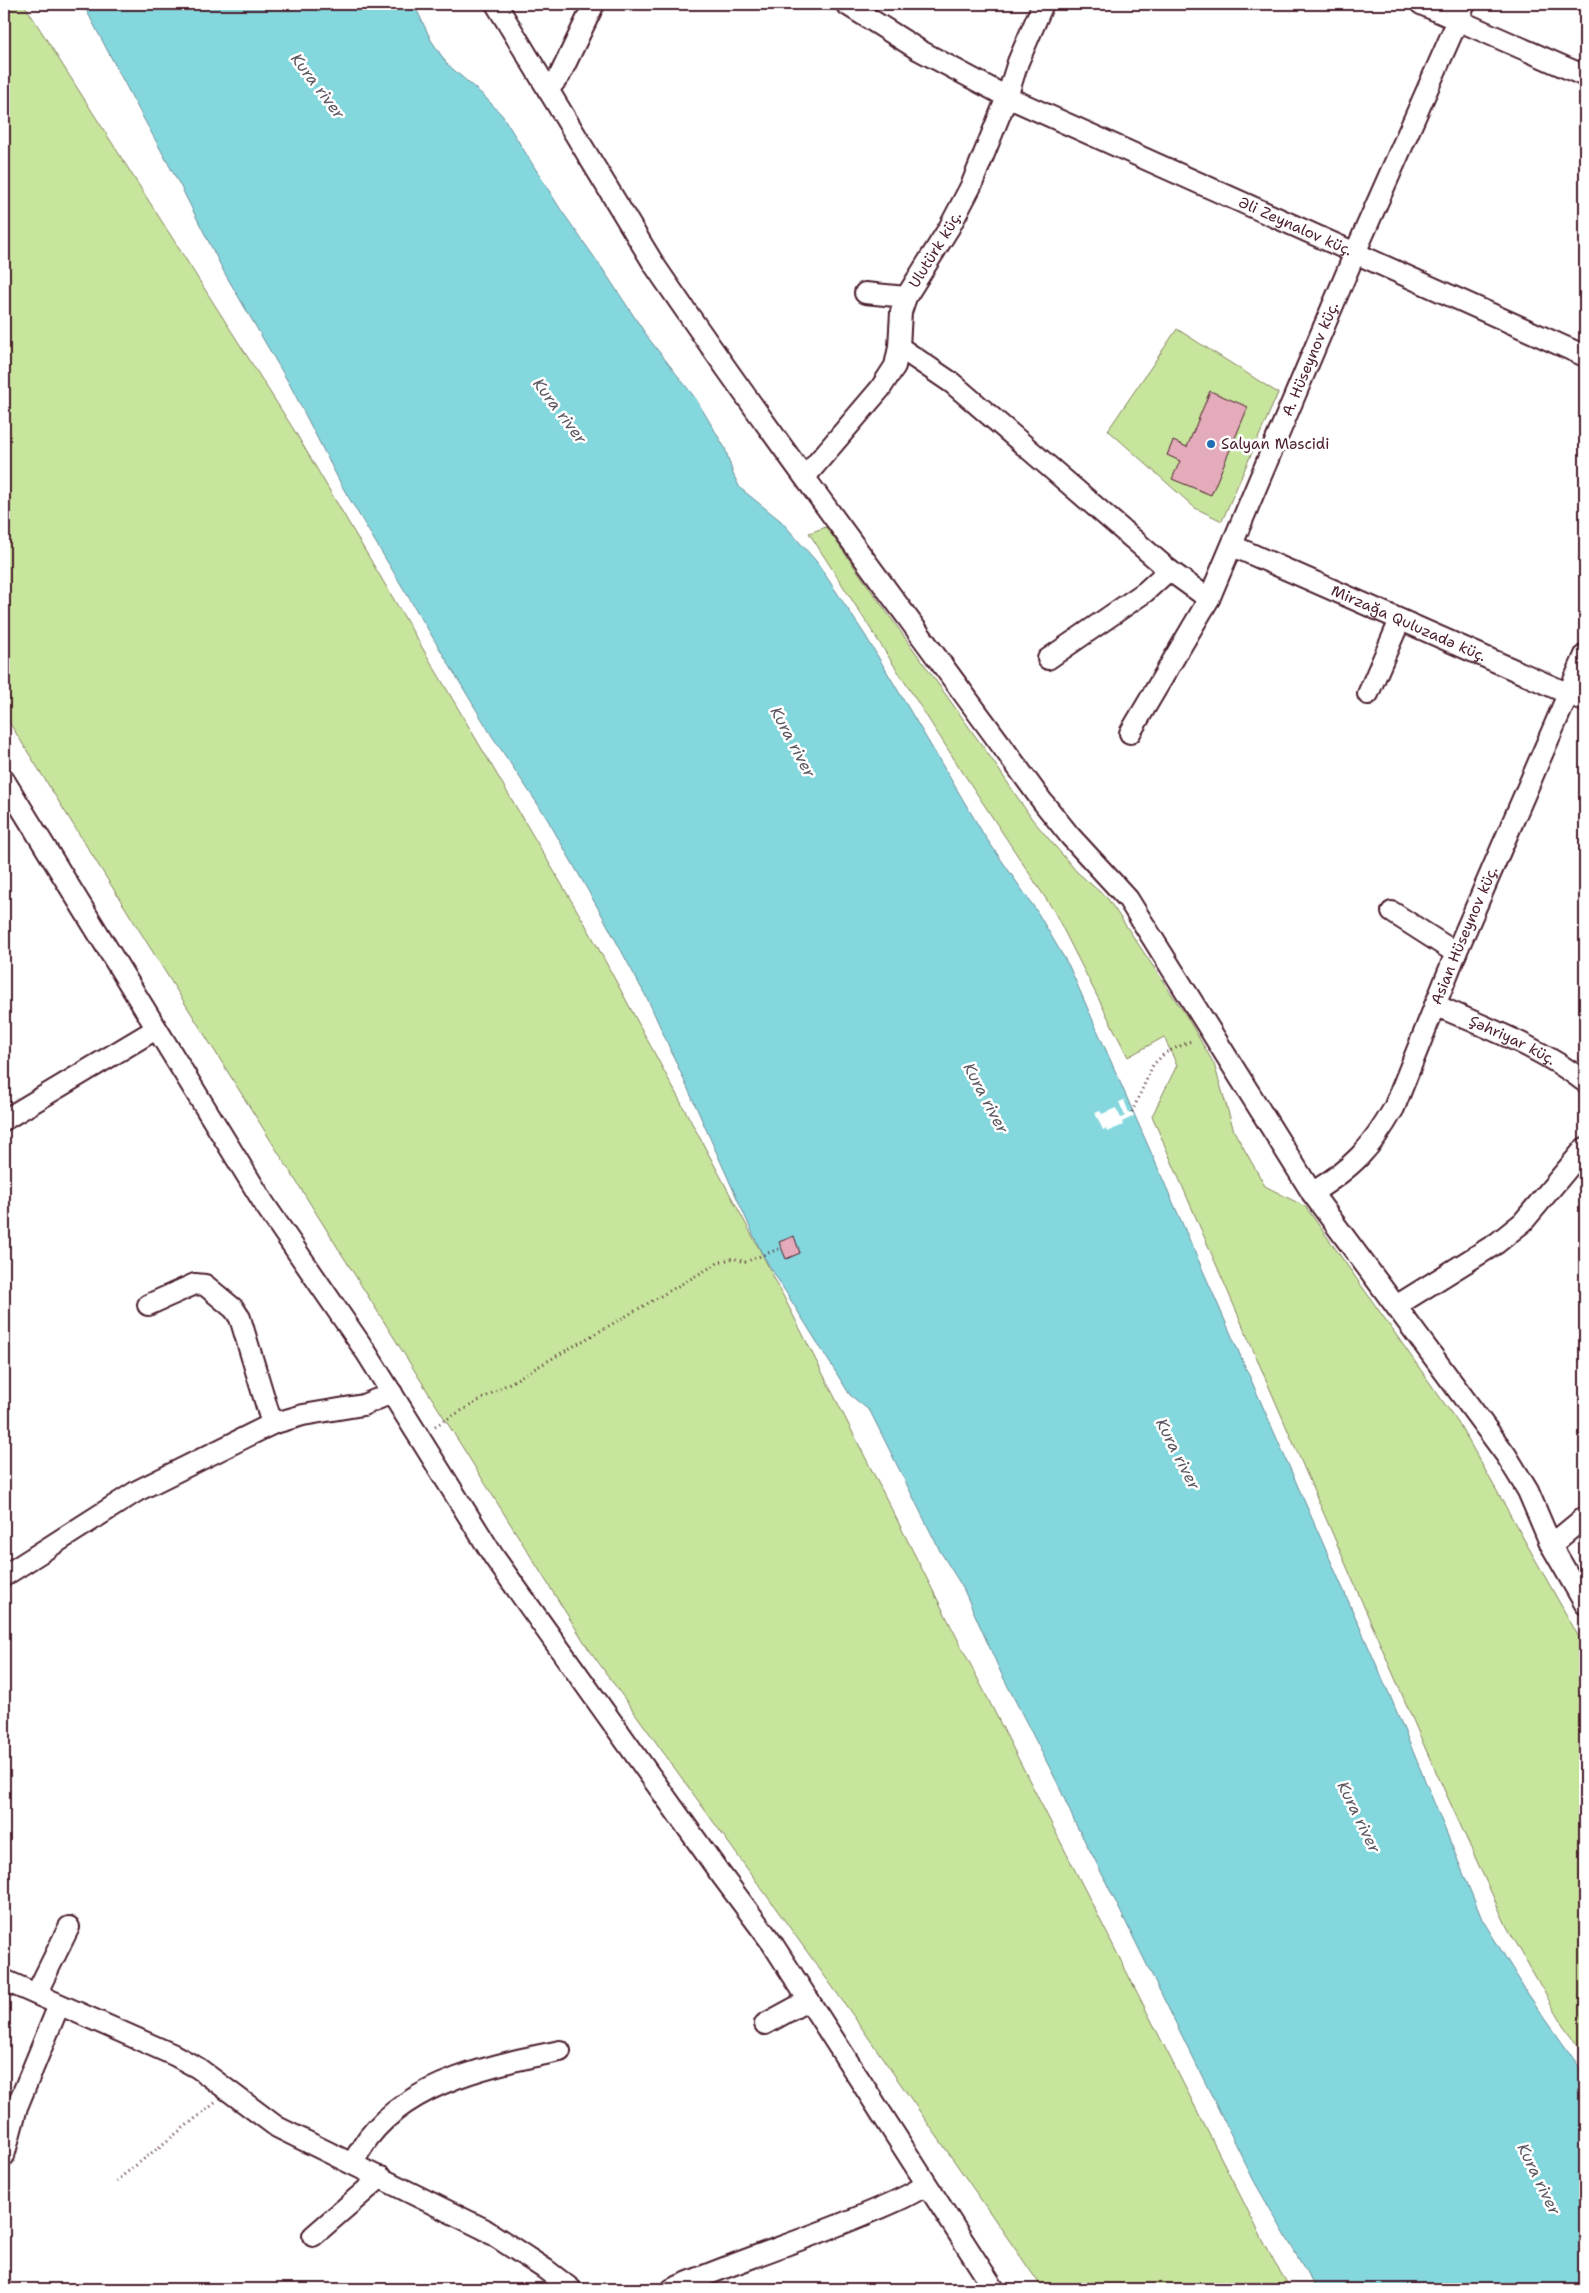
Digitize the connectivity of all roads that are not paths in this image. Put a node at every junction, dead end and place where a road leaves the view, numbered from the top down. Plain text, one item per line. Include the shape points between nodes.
1 (496, 4) edge
2 (594, 4) edge
3 (846, 4) edge
4 (1043, 4) edge
5 (1421, 4) edge
6 (1462, 12) edge
7 (1585, 76) edge
8 (548, 90) junction
9 (1007, 97) junction
10 (1355, 253) junction
11 (865, 293) dead end
12 (906, 297) junction
13 (899, 347) junction
14 (1585, 356) edge
15 (805, 477) junction
16 (1233, 546) junction
17 (1169, 570) junction
18 (1209, 599) junction
19 (1400, 620) junction
20 (1585, 655) edge
21 (1048, 659) dead end
22 (1368, 694) dead end
23 (1577, 697) edge
24 (1130, 733) dead end
25 (4, 780) edge
26 (1392, 912) dead end
27 (1456, 953) junction
28 (1435, 1005) junction
29 (156, 1029) junction
30 (1585, 1082) edge
31 (4, 1120) edge
32 (1585, 1148) edge
33 (1312, 1193) junction
34 (148, 1305) dead end
35 (1396, 1306) junction
36 (392, 1393) junction
37 (272, 1424) junction
38 (1585, 1517) edge
39 (1551, 1545) junction
40 (4, 1576) edge
41 (1585, 1604) edge
42 (69, 1927) dead end
43 (4, 1980) edge
44 (36, 1994) junction
45 (809, 2000) junction
46 (59, 2005) junction
47 (765, 2024) dead end
48 (560, 2051) dead end
49 (4, 2156) edge
50 (353, 2162) junction
51 (381, 2176) junction
52 (926, 2185) junction
53 (313, 2236) dead end
54 (571, 2289) edge
55 (672, 2289) edge
56 (994, 2289) edge

1 - 8 street
2 - 8 street via 560,75
3 - 9 street, Əli Zeynalov küç. via 918,50
4 - 9 street, Ulutürk küç.
5 - 6 street
6 - 7 street
6 - 10 street, A. Hüseynov küç.
8 - 15 street via 655,266
9 - 10 street, Əli Zeynalov küç.
9 - 12 street, Ulutürk küç. via 971,186
10 - 14 street, Əli Zeynalov küç.
10 - 16 street, A. Hüseynov küç.
11 - 12 street
12 - 13 street, Ulutürk küç. via 901,312
13 - 15 street, Ulutürk küç. via 895,366 885,382
13 - 17 street via 952,383
15 - 33 street via 1042,801 1128,899
16 - 18 street, A. Hüseynov küç.
16 - 19 street, Mirzağa Quluzadə küç.
17 - 18 street
17 - 21 street via 1145,592
18 - 24 street, A. Hüseynov küç.
19 - 22 street
19 - 23 street, Mirzağa Quluzadə küç.
20 - 23 street, Asian Hüseynov küç.
23 - 27 street, Asian Hüseynov küç.
25 - 29 street
26 - 27 street
27 - 28 street, Asian Hüseynov küç.
28 - 30 street, Şəhriyar küç. via 1528,1045
28 - 33 street, Asian Hüseynov küç. via 1394,1108 1382,1129 1344,1173
29 - 31 street
29 - 36 street via 266,1205
32 - 35 street via 1523,1222 1498,1243
33 - 35 street
34 - 37 street via 195,1284 205,1285 234,1309 240,1318
35 - 39 street via 1506,1455 1528,1491
36 - 37 street via 363,1405
36 - 45 street via 494,1557 772,1943
37 - 40 street via 137,1491
38 - 39 street
39 - 41 street
42 - 44 street
43 - 44 street
44 - 46 street
45 - 47 street
45 - 52 street
46 - 49 street via 17,2107
46 - 50 street via 174,2055 198,2068 277,2126
48 - 50 street via 506,2062 424,2093 383,2122
50 - 51 street
51 - 53 street
51 - 54 street via 484,2229
52 - 55 street via 830,2229 746,2258
52 - 56 street

